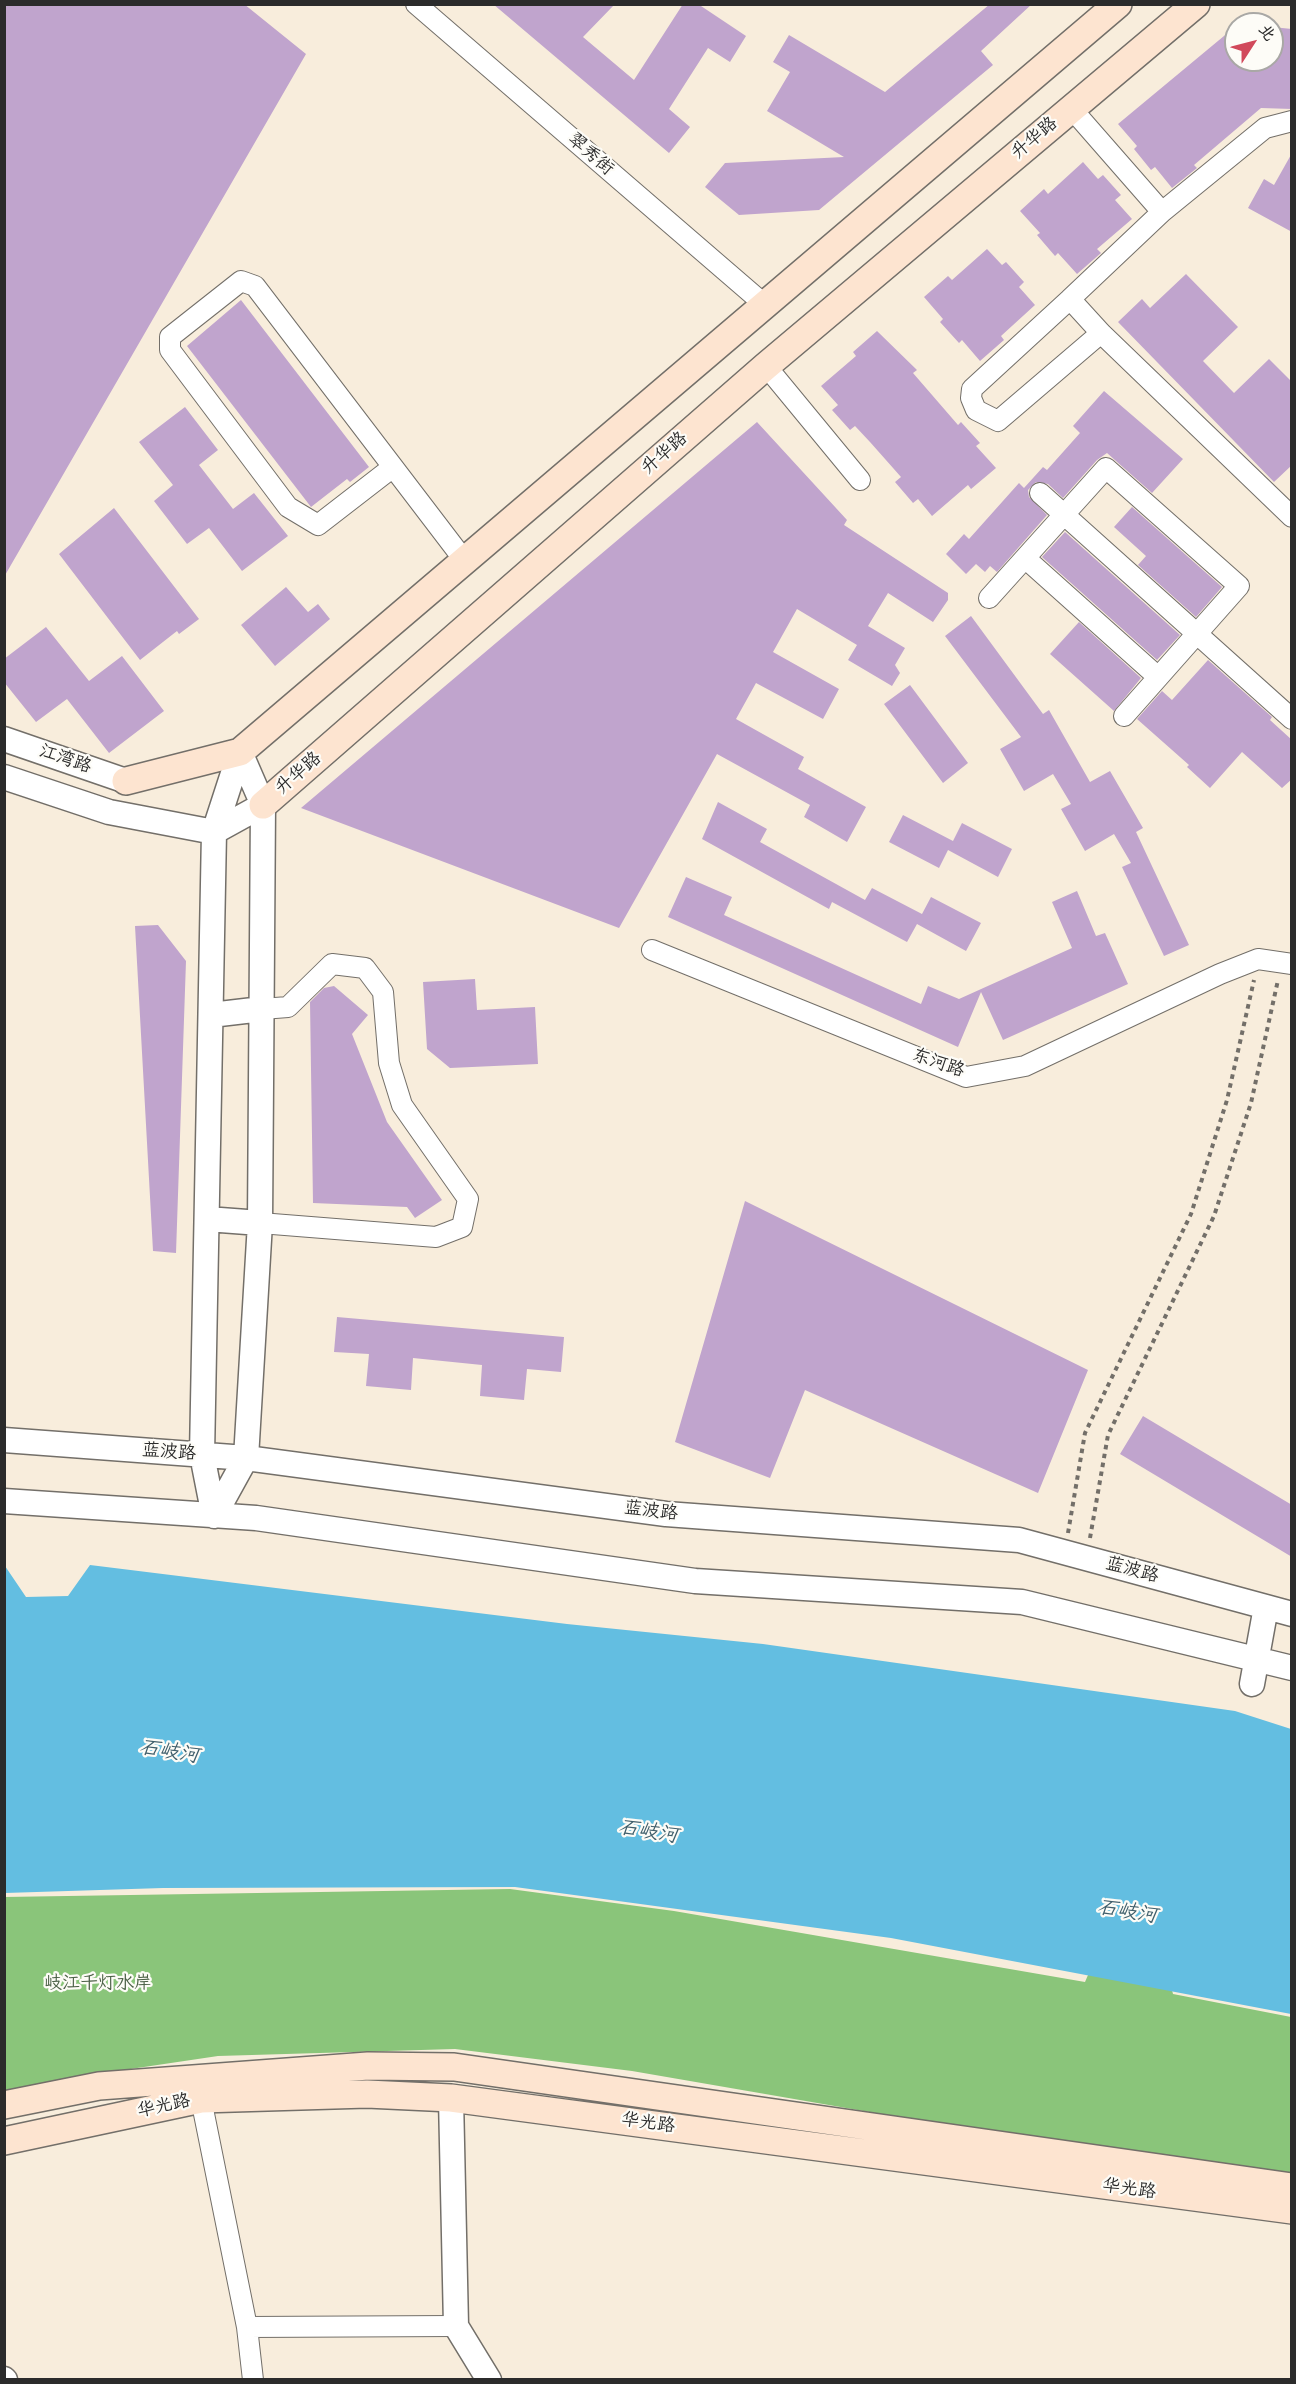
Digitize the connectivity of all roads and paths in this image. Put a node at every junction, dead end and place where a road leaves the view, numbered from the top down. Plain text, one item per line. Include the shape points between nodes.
1 (416, 4) edge
2 (1118, 4) edge
3 (1196, 4) edge
4 (1071, 108) junction
5 (1292, 121) edge
6 (1162, 212) junction
7 (1070, 299) junction
8 (765, 305) junction
9 (1101, 333) junction
10 (766, 366) junction
11 (393, 467) junction
12 (860, 480) dead end
13 (1040, 493) dead end
14 (1064, 514) junction
15 (1292, 517) edge
16 (1025, 558) junction
17 (464, 560) junction
18 (989, 598) dead end
19 (1197, 634) junction
20 (1158, 677) junction
21 (1124, 716) dead end
22 (1292, 719) edge
23 (4, 740) edge
24 (240, 752) junction
25 (4, 777) edge
26 (126, 781) joint
27 (263, 805) junction
28 (214, 832) junction
29 (652, 950) dead end
30 (1258, 959) junction
31 (1286, 963) edge
32 (262, 1009) junction
33 (211, 1015) junction
34 (207, 1219) junction
35 (260, 1223) junction
36 (4, 1440) edge
37 (202, 1455) junction
38 (246, 1458) junction
39 (4, 1501) edge
40 (214, 1515) junction
41 (1075, 1556) junction
42 (1266, 1607) junction
43 (1292, 1614) edge
44 (1256, 1659) junction
45 (1292, 1668) edge
46 (1252, 1684) dead end
47 (451, 2098) junction
48 (201, 2099) junction
49 (4, 2105) edge
50 (4, 2141) edge
51 (1292, 2187) edge
52 (1292, 2210) edge
53 (456, 2326) junction
54 (247, 2327) junction
55 (253, 2379) edge
56 (489, 2379) edge

1 - 8 street, 翠秀街
2 - 8 main road
3 - 4 main road, 升华路
4 - 6 street
4 - 10 main road, 升华路
5 - 6 street via 1265,128
6 - 7 street
7 - 9 street
7 - 9 street via 972,389 976,410 998,421
8 - 17 main road
9 - 15 street
10 - 12 street
10 - 27 main road, 升华路
11 - 11 street via 255,286 241,281 170,338 170,350 288,507 300,516 318,525
11 - 17 street
13 - 14 street
14 - 16 street
14 - 19 street
14 - 19 street via 1106,468 1239,586
16 - 18 street
16 - 20 street
17 - 24 main road
19 - 20 street
19 - 22 street
20 - 21 street
23 - 26 street, 江湾路
24 - 26 main road
24 - 27 street
24 - 28 street
25 - 28 street, 江湾路 via 109,812
27 - 28 street, 升华路
27 - 32 street
28 - 33 street
29 - 30 street, 东河路 via 966,1077 1025,1066
30 - 31 street, 东河路
30 - 41 path via 1227,1101 1191,1214 1085,1433
31 - 41 path via 1251,1103 1215,1216 1108,1435
32 - 33 street
32 - 35 street
32 - 35 street via 288,1007 332,964 366,968 383,992 389,1063 402,1104 468,1199 462,1227 436,1237
33 - 34 street
34 - 35 street
34 - 37 street
35 - 38 street
36 - 37 street, 蓝波路
37 - 38 street, 蓝波路
37 - 40 street
38 - 40 street
38 - 41 street, 蓝波路 via 666,1514 1019,1540
39 - 40 street
40 - 44 street via 695,1581 1022,1602
41 - 42 street, 蓝波路
42 - 43 street, 蓝波路
42 - 44 street
44 - 45 street
44 - 46 street
47 - 48 main road, 华光路 via 367,2094
47 - 52 main road, 华光路
47 - 53 street
48 - 50 main road, 华光路
48 - 54 street
49 - 51 main road, 华光路 via 99,2086 368,2066 454,2067
53 - 54 street
53 - 56 street
54 - 55 street

